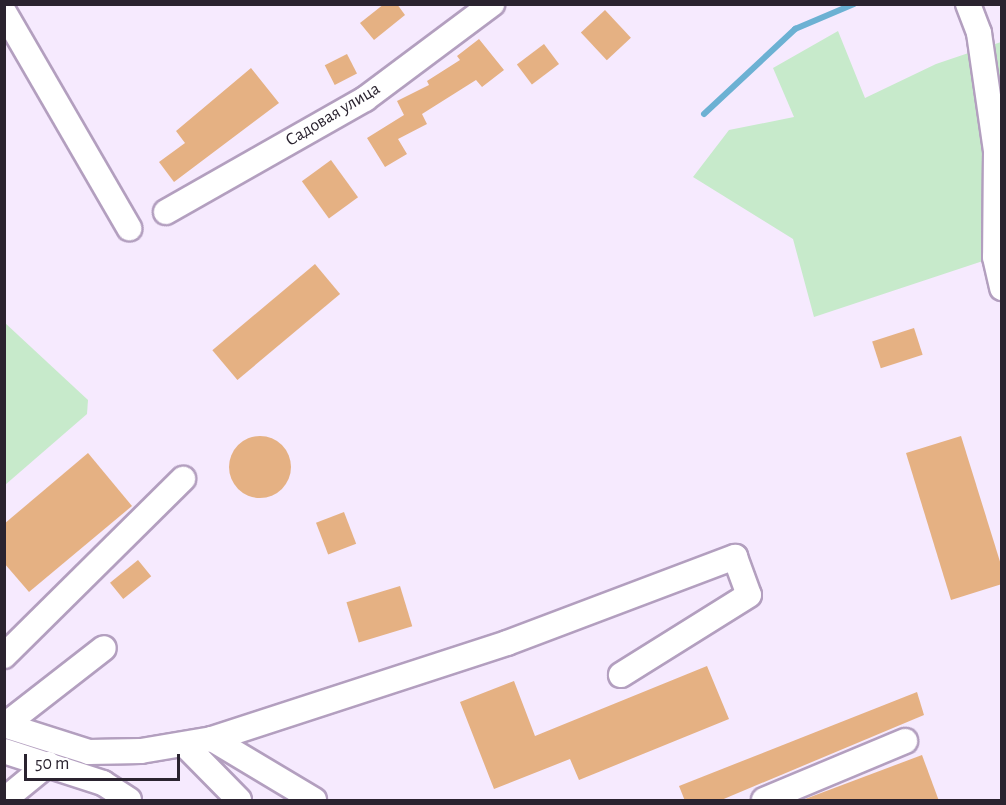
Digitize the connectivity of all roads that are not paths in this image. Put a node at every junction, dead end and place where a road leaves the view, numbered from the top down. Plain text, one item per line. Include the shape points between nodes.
1 (492, 4) edge
2 (968, 4) edge
3 (4, 12) edge
4 (166, 212) dead end
5 (129, 228) dead end
6 (1002, 288) edge
7 (183, 479) dead end
8 (104, 648) dead end
9 (4, 656) edge
10 (621, 675) dead end
11 (5, 725) edge
12 (212, 739) junction
13 (906, 741) dead end
14 (185, 745) junction
15 (4, 751) edge
16 (48, 764) junction
17 (4, 800) edge
18 (129, 801) edge
19 (239, 801) edge
20 (314, 801) edge
21 (764, 801) edge

1 - 4 street, Садовая улица via 365,99
2 - 6 street via 979,33 996,151 995,257
3 - 5 street
7 - 9 street
8 - 11 street
10 - 12 street via 749,595 735,557 507,643
11 - 14 street via 89,752
12 - 14 street
12 - 20 street
13 - 21 street
14 - 19 street
15 - 16 street
16 - 17 street
16 - 18 street via 103,783

